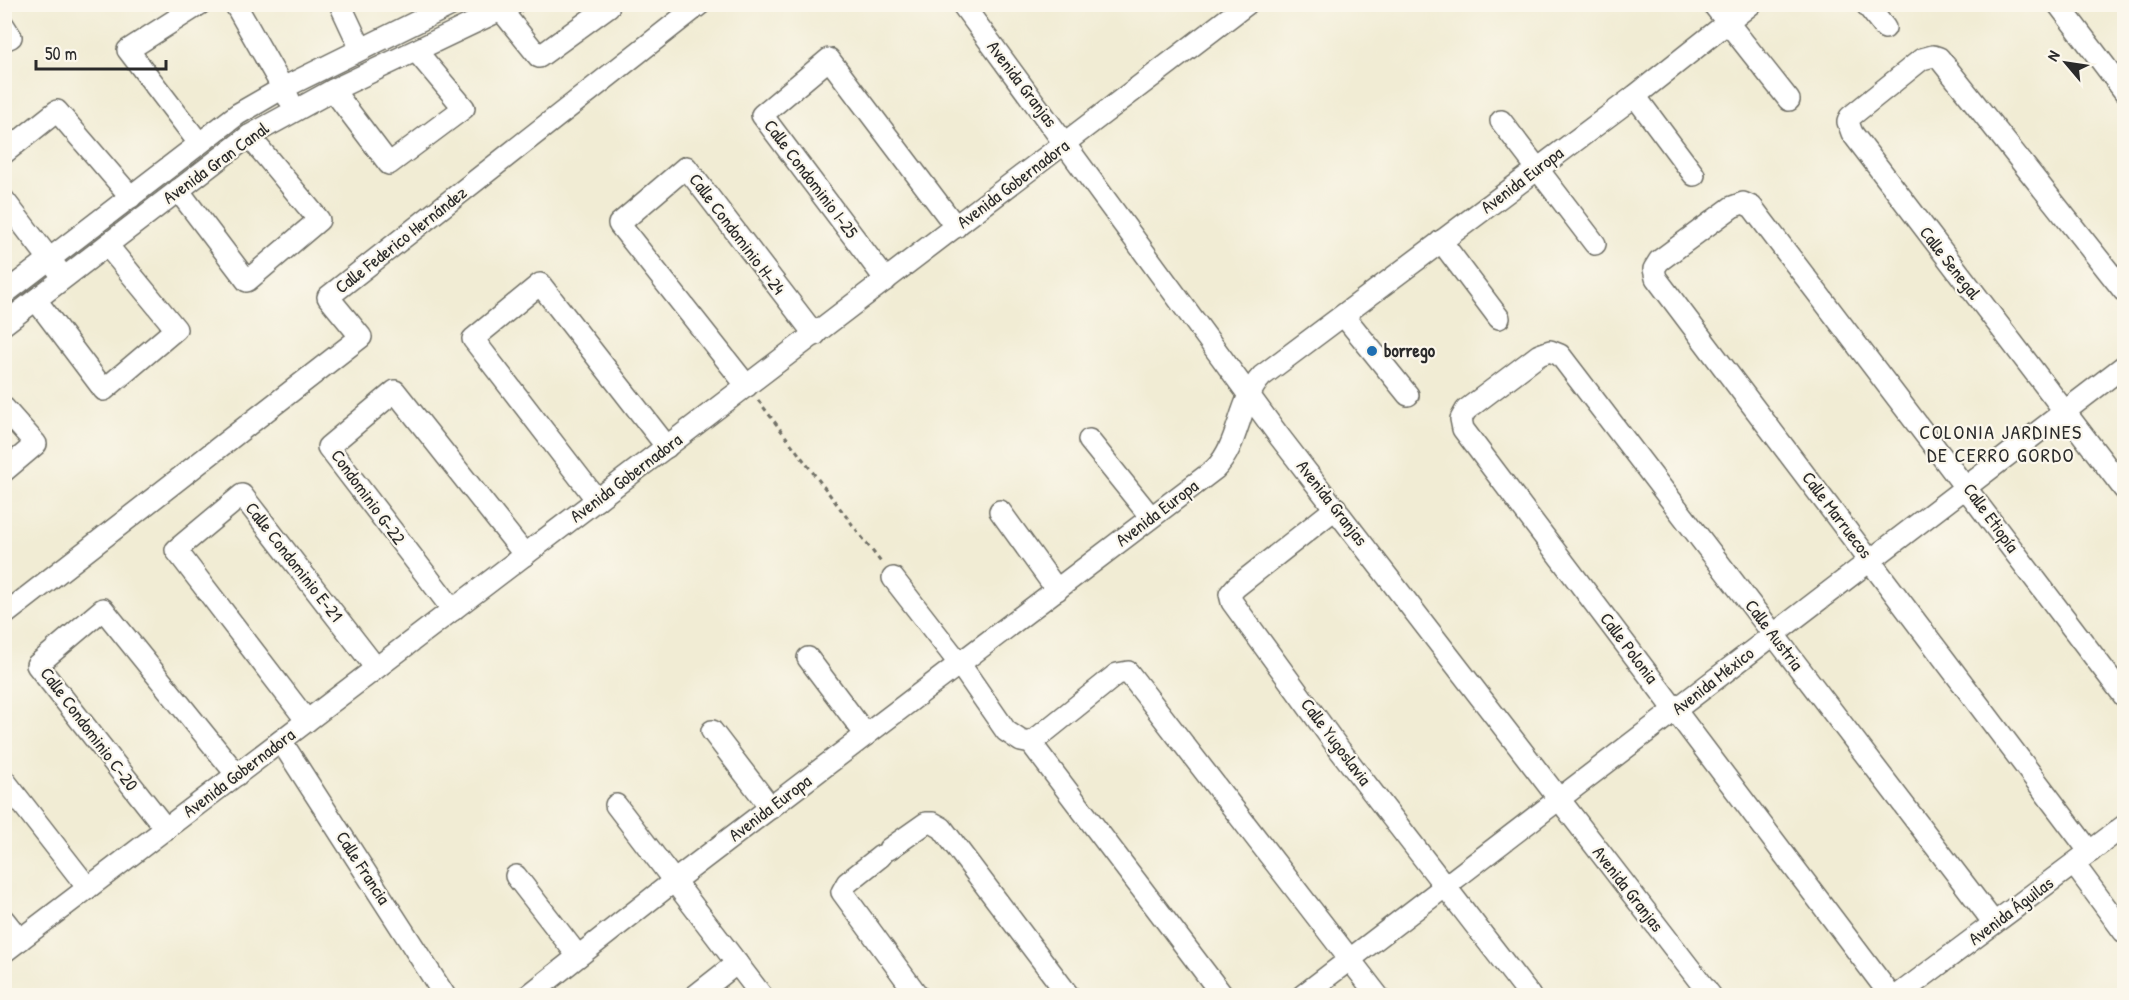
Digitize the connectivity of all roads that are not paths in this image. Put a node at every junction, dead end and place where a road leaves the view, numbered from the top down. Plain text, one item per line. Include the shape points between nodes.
1 (201, 4) edge
2 (235, 4) edge
3 (340, 4) edge
4 (608, 4) edge
5 (700, 4) edge
6 (962, 4) edge
7 (1248, 4) edge
8 (1713, 4) edge
9 (1751, 4) edge
10 (1866, 4) edge
11 (2058, 4) edge
12 (447, 6) edge
13 (507, 7) edge
14 (1727, 22) junction
15 (1885, 28) dead end
16 (362, 49) junction
17 (417, 52) junction
18 (283, 88) junction
19 (333, 90) junction
20 (2124, 91) edge
21 (1635, 96) junction
22 (1789, 100) dead end
23 (294, 110) junction
24 (1501, 121) dead end
25 (249, 136) junction
26 (200, 143) junction
27 (1066, 143) junction
28 (4, 153) edge
29 (1538, 168) junction
30 (1694, 176) dead end
31 (177, 190) junction
32 (131, 197) junction
33 (4, 200) edge
34 (1743, 203) joint
35 (956, 227) junction
36 (1441, 242) junction
37 (1595, 244) dead end
38 (107, 245) junction
39 (49, 259) junction
40 (64, 277) junction
41 (886, 280) junction
42 (2124, 291) edge
43 (4, 294) edge
44 (36, 300) junction
45 (1344, 316) junction
46 (1498, 318) dead end
47 (4, 324) edge
48 (815, 334) junction
49 (1550, 351) joint
50 (2124, 366) edge
51 (747, 386) junction
52 (1250, 394) junction
53 (1408, 395) dead end
54 (4, 408) edge
55 (2066, 411) junction
56 (1089, 440) dead end
57 (667, 447) junction
58 (4, 471) edge
59 (1967, 486) junction
60 (2124, 489) edge
61 (597, 500) junction
62 (1336, 508) junction
63 (1000, 511) dead end
64 (1150, 516) junction
65 (525, 555) junction
66 (1871, 560) junction
67 (893, 578) road end
68 (1057, 590) junction
69 (453, 610) junction
70 (4, 615) edge
71 (1774, 634) junction
72 (808, 658) dead end
73 (959, 663) junction
74 (376, 668) junction
75 (2124, 696) edge
76 (1676, 710) junction
77 (307, 721) junction
78 (712, 731) dead end
79 (866, 735) junction
80 (281, 741) junction
81 (1031, 743) junction
82 (237, 775) junction
83 (4, 780) edge
84 (1559, 799) junction
85 (616, 805) dead end
86 (771, 808) junction
87 (2124, 826) edge
88 (166, 829) junction
89 (2082, 858) junction
90 (516, 876) dead end
91 (674, 881) junction
92 (1446, 885) junction
93 (88, 888) junction
94 (4, 920) edge
95 (1994, 923) junction
96 (2124, 932) edge
97 (12, 946) edge
98 (578, 956) junction
99 (1349, 958) junction
100 (737, 963) junction
101 (1920, 989) edge
102 (445, 996) edge
103 (528, 996) edge
104 (695, 996) edge
105 (762, 996) edge
106 (918, 996) edge
107 (1069, 996) edge
108 (1223, 996) edge
109 (1302, 996) edge
110 (1378, 996) edge
111 (1530, 996) edge
112 (1711, 996) edge
113 (1891, 996) edge
114 (1897, 996) edge

1 - 26 street via 128,50
2 - 18 street
3 - 16 street
4 - 13 street via 540,57
5 - 70 street, Calle Federico Hernández via 328,297 361,337
6 - 27 street, Avenida Granjas
7 - 27 street, Avenida Gobernadora
8 - 14 street
9 - 14 street, Avenida Europa
10 - 15 street
11 - 20 street
12 - 16 street, Avenida Gran Canal
13 - 17 street, Avenida Gran Canal
14 - 21 street, Avenida Europa
14 - 22 street
16 - 18 street, Avenida Gran Canal
17 - 19 street, Avenida Gran Canal
17 - 19 street via 464,108 389,164
18 - 23 street
18 - 26 street, Avenida Gran Canal via 238,114
19 - 23 street, Avenida Gran Canal
21 - 29 street, Avenida Europa
21 - 30 street
23 - 25 street, Avenida Gran Canal
24 - 29 street
25 - 31 street, Avenida Gran Canal
25 - 31 street via 319,220 247,280
26 - 32 street, Avenida Gran Canal
27 - 35 street, Avenida Gobernadora
27 - 52 street, Avenida Granjas
28 - 32 street via 57,111
29 - 36 street, Avenida Europa
29 - 37 street
31 - 38 street, Avenida Gran Canal
32 - 39 street, Avenida Gran Canal
33 - 39 street
34 - 59 street, Calle Etiopía via 1752,207
34 - 66 street, Calle Marruecos via 1659,261 1653,274
35 - 41 street, Avenida Gobernadora
35 - 41 street, Calle Condominio I-25 via 829,60 762,115
36 - 45 street, Avenida Europa
36 - 46 street
38 - 40 street, Avenida Gran Canal
38 - 44 street via 176,329 104,390
39 - 40 street
39 - 43 street, Avenida Gran Canal
40 - 44 street, Avenida Gran Canal
41 - 48 street, Avenida Gobernadora
42 - 55 street, Calle Senegal via 1945,62 1933,56 1922,59 1850,117 1848,127
44 - 47 street, Avenida Gran Canal
45 - 52 street, Avenida Europa via 1262,376
45 - 53 street
48 - 51 street, Avenida Gobernadora
48 - 51 street, Calle Condominio H-24 via 686,167 619,224
49 - 71 street, Calle Austria via 1560,355
49 - 76 street, Calle Polonia via 1539,355 1466,410 1461,424
50 - 55 street, Avenida México
51 - 57 street, Avenida Gobernadora
52 - 62 street, Avenida Granjas
52 - 64 street, Avenida Europa via 1221,464
54 - 58 street via 36,444
55 - 59 street, Avenida México
55 - 60 street, Calle Senegal
56 - 64 street
57 - 61 street, Avenida Gobernadora
57 - 61 street via 540,284 473,339
59 - 66 street, Avenida México
59 - 75 street, Calle Etiopía
61 - 65 street, Avenida Gobernadora
62 - 84 street, Avenida Granjas
62 - 92 street, Calle Yugoslavia via 1236,587 1230,598 1339,749
63 - 68 street
64 - 68 street, Avenida Europa
65 - 69 street, Avenida Gobernadora
65 - 69 street, Condominio G-22 via 394,391 328,447
66 - 71 street, Avenida México
66 - 89 street, Calle Marruecos
67 - 73 street
68 - 73 street, Avenida Europa
69 - 74 street, Avenida Gobernadora
71 - 76 street, Avenida México
71 - 95 street, Calle Austria
72 - 79 street
73 - 79 street, Avenida Europa
73 - 81 street via 1006,731
74 - 77 street, Avenida Gobernadora
74 - 77 street, Calle Condominio E-21 via 242,495 176,550
76 - 84 street, Avenida México
76 - 113 street, Calle Polonia
77 - 80 street, Avenida Gobernadora
78 - 86 street
79 - 86 street, Avenida Europa
80 - 82 street, Avenida Gobernadora
80 - 102 street, Calle Francia
81 - 99 street via 1117,674 1125,672 1132,676
81 - 108 street
82 - 88 street, Avenida Gobernadora
82 - 88 street, Calle Condominio C-20 via 103,609 37,665
83 - 93 street
84 - 92 street, Avenida México
84 - 112 street, Avenida Granjas
85 - 91 street
86 - 91 street, Avenida Europa
87 - 89 street, Avenida Águilas
88 - 93 street, Avenida Gobernadora
89 - 95 street, Avenida Águilas
89 - 96 street, Calle Marruecos
90 - 98 street
91 - 98 street, Avenida Europa
91 - 100 street
92 - 99 street, Avenida México
92 - 111 street, Calle Yugoslavia
93 - 97 street, Avenida Gobernadora
94 - 97 street
95 - 101 street, Avenida Águilas
98 - 103 street, Avenida Europa
99 - 109 street, Avenida México
99 - 110 street
100 - 104 street
100 - 105 street
101 - 114 street, Avenida Águilas
106 - 107 street via 842,890 919,827 933,823 942,828

